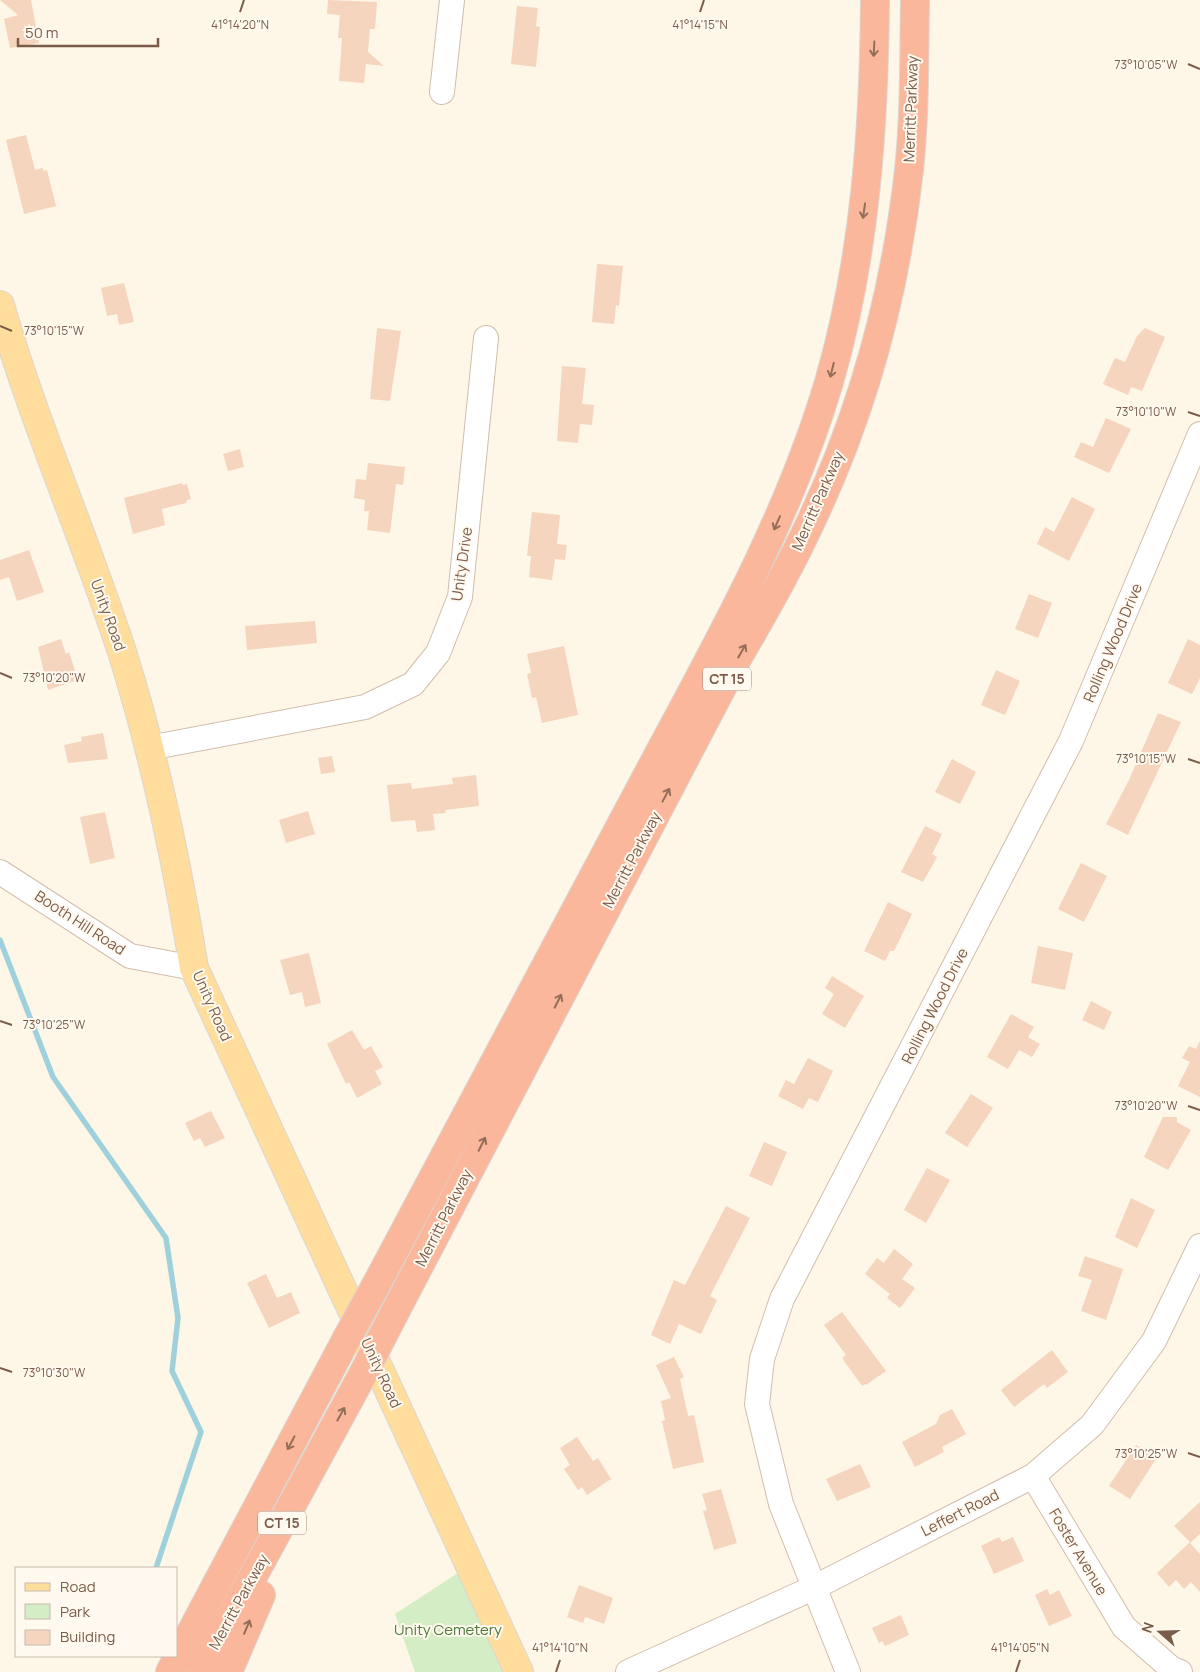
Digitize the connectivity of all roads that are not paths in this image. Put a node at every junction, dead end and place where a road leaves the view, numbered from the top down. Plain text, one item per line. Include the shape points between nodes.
1 (452, 0) edge
2 (875, 0) edge
3 (915, 0) edge
4 (442, 92) dead end
5 (1, 314) edge
6 (486, 338) dead end
7 (1200, 434) edge
8 (148, 748) junction
9 (0, 872) edge
10 (194, 968) junction
11 (1200, 1246) edge
12 (322, 1450) junction
13 (1033, 1476) junction
14 (813, 1588) junction
15 (178, 1657) edge
16 (178, 1657) edge
17 (170, 1672) edge
18 (201, 1672) edge
19 (228, 1672) edge
20 (520, 1672) edge
21 (628, 1672) edge
22 (848, 1672) edge
23 (1180, 1672) edge

1 - 4 street
2 -> 15 highway, Merritt Parkway / CT 15, bridge via 867,189 857,257 832,371 806,452 749,584
12 -> 3 highway, Merritt Parkway / CT 15, bridge via 805,535 835,466 861,394 895,259 911,141
5 - 8 main road, Unity Road via 123,655
6 - 8 street, Unity Drive via 460,597 438,654 413,684 365,707
7 - 14 street, Rolling Wood Drive via 1072,741 782,1299 762,1359 757,1404 781,1504
8 - 10 main road, Unity Road via 180,882
9 - 10 street, Booth Hill Road via 130,956
10 - 20 main road, Unity Road
11 - 13 street, Leffert Road via 1154,1341 1092,1425
12 - 18 highway, Merritt Parkway / CT 15
19 -> 12 highway
13 - 14 street, Leffert Road
13 - 23 street, Foster Avenue via 1124,1627 1172,1669
14 - 21 street, Leffert Road
14 - 22 street, Rolling Wood Drive
16 -> 17 highway, Merritt Parkway / CT 15, bridge

